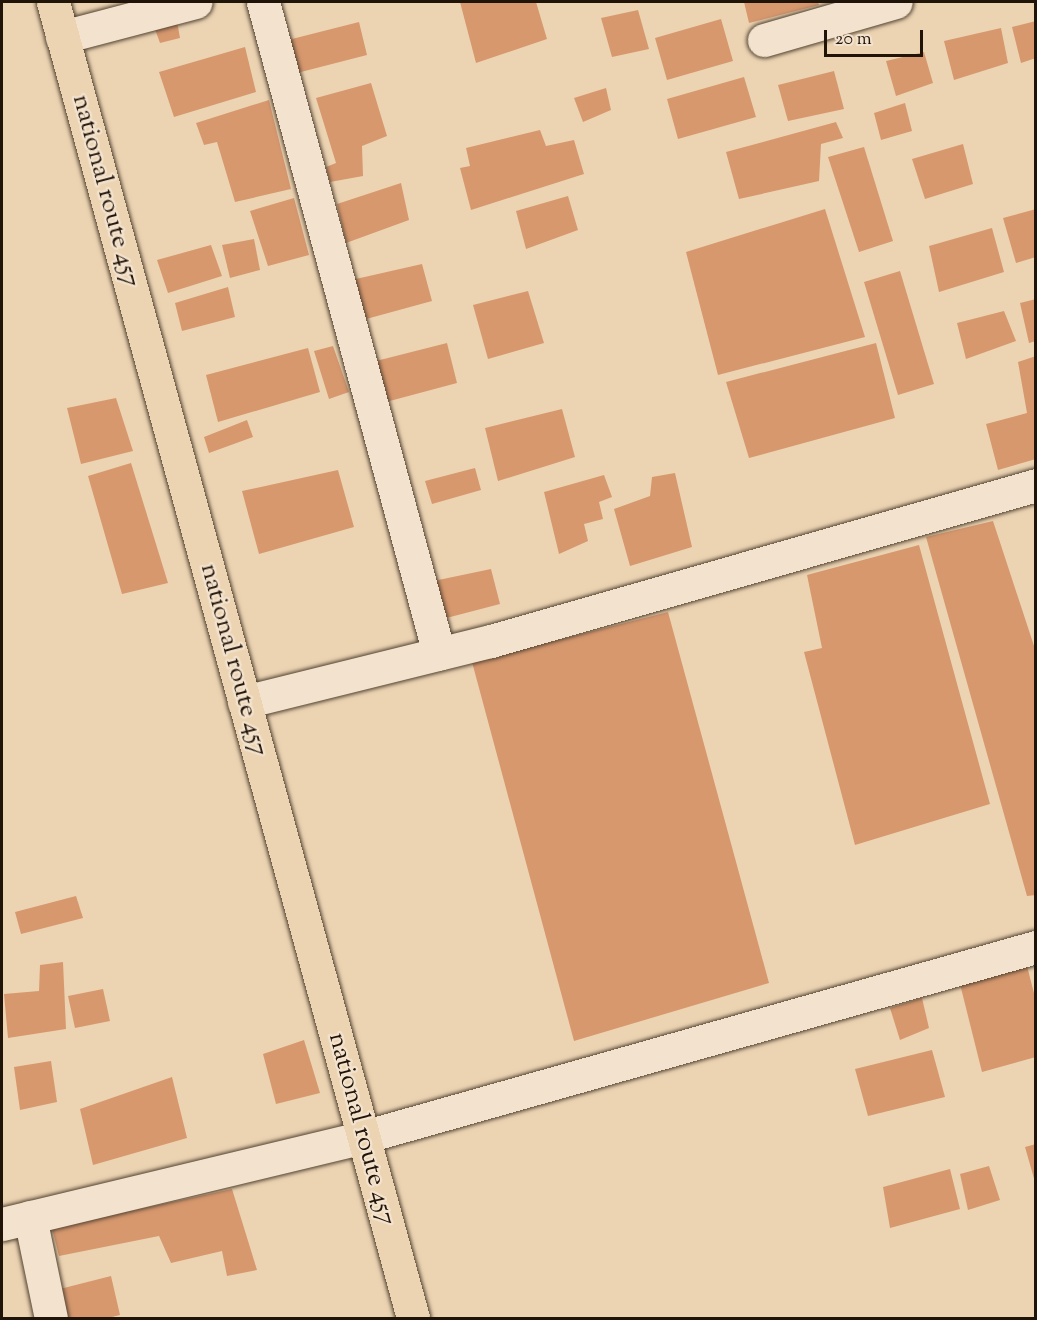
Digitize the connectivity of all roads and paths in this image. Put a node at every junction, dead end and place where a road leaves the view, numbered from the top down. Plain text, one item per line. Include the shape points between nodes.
1 (53, 2) edge
2 (195, 2) edge
3 (263, 2) edge
4 (896, 2) edge
5 (850, 8) edge
6 (62, 37) junction
7 (764, 40) dead end
8 (1035, 485) edge
9 (439, 654) junction
10 (244, 702) junction
11 (1035, 947) edge
12 (363, 1137) junction
13 (16, 1220) edge
14 (51, 1318) edge
15 (413, 1318) edge

1 - 6 highway, national route 457
2 - 6 street
3 - 9 street
4 - 5 street
5 - 7 street
6 - 10 highway, national route 457
8 - 9 street
9 - 10 street
10 - 12 highway, national route 457
11 - 12 street
12 - 13 street
12 - 15 highway, national route 457
13 - 14 street

